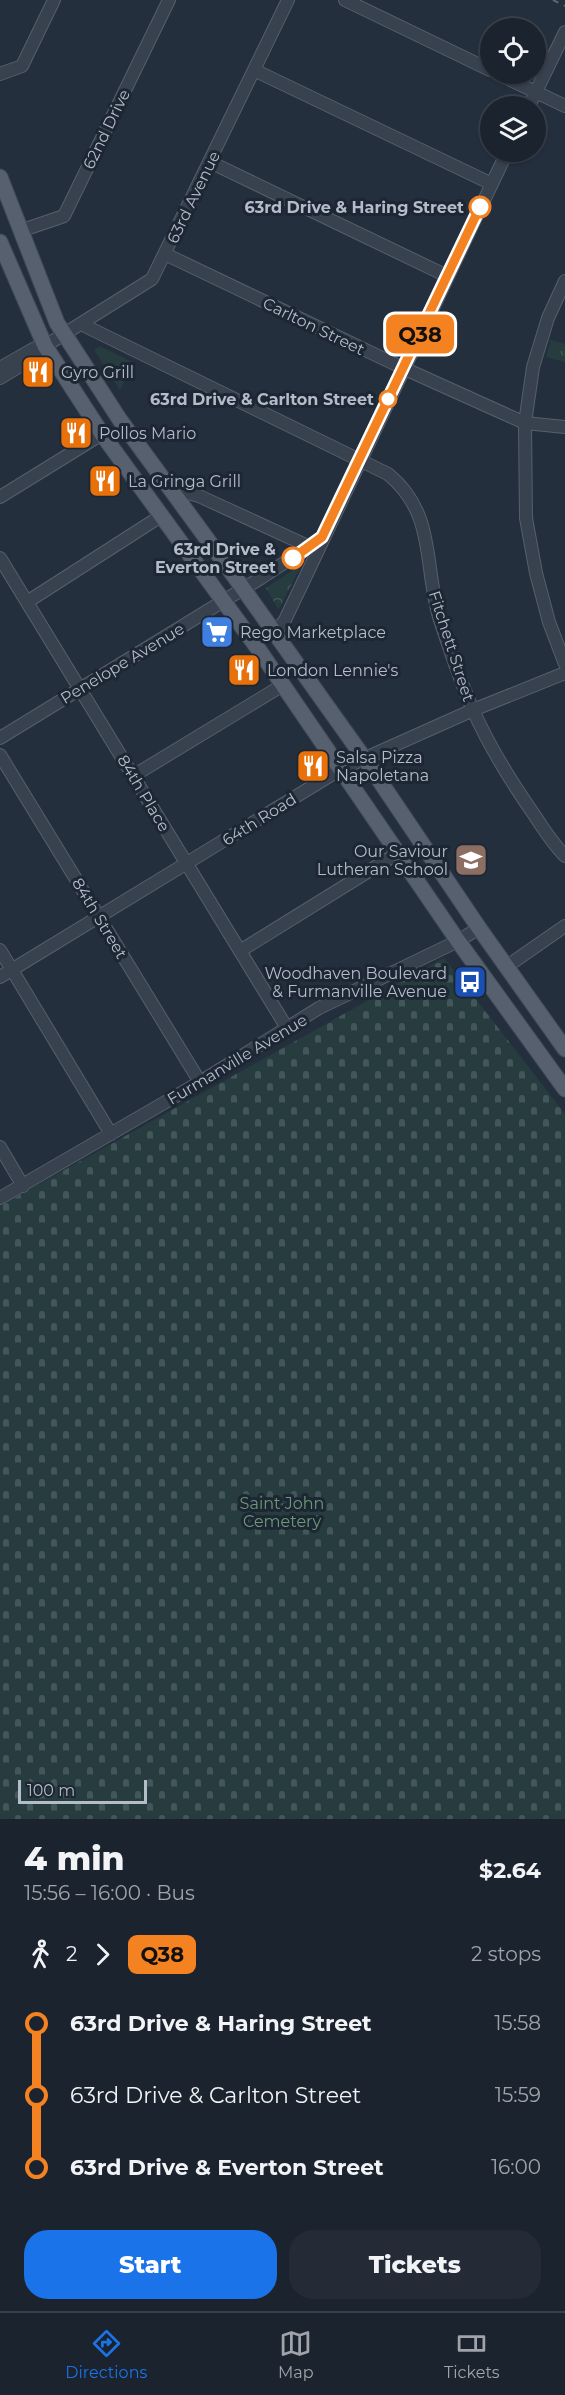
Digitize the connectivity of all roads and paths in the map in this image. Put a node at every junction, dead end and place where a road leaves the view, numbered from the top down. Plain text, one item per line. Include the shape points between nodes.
1 (54, 0) edge
2 (169, 0) edge
3 (288, 0) edge
4 (345, 0) edge
5 (565, 32) edge
6 (480, 65) edge
7 (254, 70) junction
8 (0, 74) edge
9 (519, 84) edge
10 (536, 92) junction
11 (534, 96) edge
12 (565, 106) edge
13 (210, 162) junction
14 (502, 162) edge
15 (0, 177) edge
16 (492, 184) junction
17 (20, 231) junction
18 (0, 243) edge
19 (165, 254) junction
20 (447, 276) junction
21 (565, 281) edge
22 (81, 324) junction
23 (64, 335) junction
24 (45, 346) junction
25 (0, 368) edge
26 (403, 368) junction
27 (0, 378) edge
28 (525, 423) junction
29 (565, 427) edge
30 (102, 434) junction
31 (359, 460) junction
32 (167, 487) junction
33 (0, 497) edge
34 (161, 516) junction
35 (322, 537) junction
36 (310, 547) junction
37 (0, 558) edge
38 (243, 589) junction
39 (223, 600) junction
40 (27, 602) junction
41 (274, 635) junction
42 (565, 664) edge
43 (565, 674) edge
44 (284, 685) junction
45 (80, 689) junction
46 (473, 710) junction
47 (0, 738) edge
48 (0, 754) edge
49 (364, 758) junction
50 (341, 769) junction
51 (134, 776) junction
52 (398, 853) junction
53 (565, 856) edge
54 (187, 864) junction
55 (99, 917) junction
56 (565, 926) edge
57 (479, 928) junction
58 (458, 941) junction
59 (0, 950) edge
60 (240, 951) junction
61 (506, 967) junction
62 (12, 970) junction
63 (0, 977) edge
64 (287, 1029) junction
65 (565, 1049) edge
66 (200, 1082) junction
67 (565, 1089) edge
68 (111, 1134) junction
69 (0, 1147) edge
70 (23, 1186) junction
71 (0, 1198) edge

1 - 8 street via 22,66
2 - 17 street, 62nd Drive via 64,216
3 - 7 street, 63rd Avenue
4 - 6 street
5 - 10 street
7 - 13 street, 63rd Avenue
7 - 16 street
9 - 10 street
10 - 11 street
10 - 12 street
13 - 19 street, 63rd Avenue
13 - 20 street
14 - 16 street
15 - 17 main road
16 - 20 street
17 - 23 main road
18 - 24 main road
19 - 22 street, 63rd Avenue via 152,279
19 - 26 street, Carlton Street
20 - 26 street
21 - 28 street via 548,318 533,367
22 - 23 street, 63rd Avenue
22 - 31 street, Fitchett Street
23 - 24 street, 63rd Avenue
23 - 32 main road
24 - 25 street, 63rd Avenue
24 - 27 street, 63rd Avenue
24 - 30 main road
26 - 28 street, Carlton Street
26 - 31 street
28 - 29 street, Carlton Street
28 - 42 street via 526,518 544,603
30 - 33 street
30 - 34 main road
31 - 35 street
31 - 46 street, Fitchett Street via 402,485 414,505 426,533 439,618
32 - 36 street via 199,496
32 - 38 main road
34 - 39 main road
34 - 40 street
35 - 36 street, Penelope Avenue
35 - 41 street via 285,620
36 - 38 street, Penelope Avenue
37 - 40 street, 84th Place
38 - 39 street, Penelope Avenue
38 - 41 main road
39 - 44 main road
39 - 45 street, Penelope Avenue
40 - 45 street, 84th Place
41 - 49 main road
43 - 46 street, 64th Road
44 - 50 main road
44 - 51 street
45 - 47 street, Penelope Avenue
45 - 51 street, 84th Place
46 - 49 street, 64th Road
46 - 53 street, Fitchett Street via 519,794
48 - 55 street, 84th Street
49 - 50 street, 64th Road
49 - 57 main road
50 - 52 main road
50 - 54 street, 64th Road
51 - 54 street, 84th Place
52 - 58 main road
52 - 60 street
54 - 55 street, 64th Road
54 - 60 street, 84th Place
55 - 62 street, 64th Road
55 - 66 street, 84th Street
56 - 61 street
57 - 58 street, Furmanville Avenue
57 - 61 main road
58 - 64 street, Furmanville Avenue via 320,1008
58 - 67 main road
59 - 62 street
60 - 64 street, 84th Place
61 - 65 main road
62 - 63 street, 64th Road
62 - 68 street
64 - 66 street, Furmanville Avenue
66 - 68 street, Furmanville Avenue
68 - 70 street, Furmanville Avenue
69 - 70 street
70 - 71 street, Furmanville Avenue

